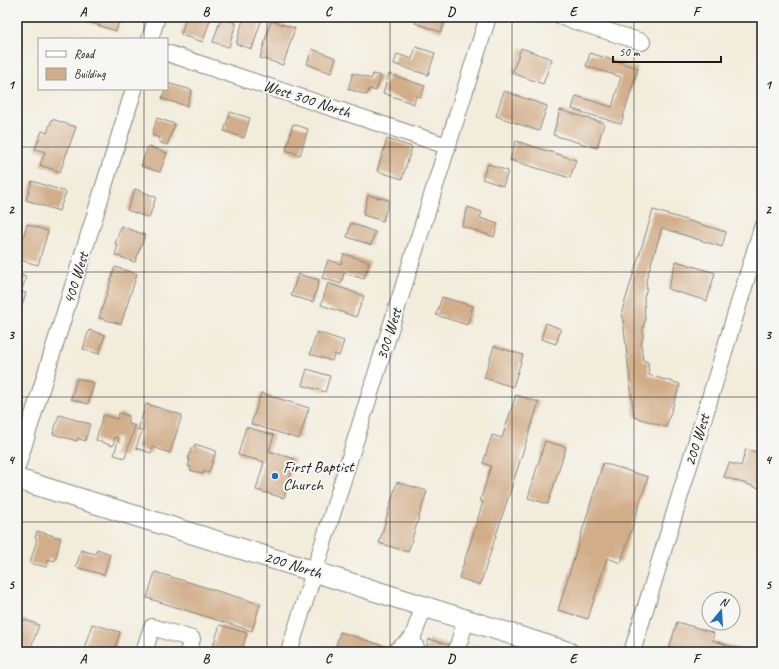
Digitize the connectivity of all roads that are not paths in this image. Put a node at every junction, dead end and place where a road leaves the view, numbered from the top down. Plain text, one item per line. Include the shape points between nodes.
1 (157, 17) edge
2 (488, 17) edge
3 (562, 17) edge
4 (582, 20) edge
5 (150, 38) edge
6 (642, 42) dead end
7 (168, 53) edge
8 (134, 90) edge
9 (447, 146) junction
10 (762, 228) edge
11 (17, 467) edge
12 (17, 479) edge
13 (314, 571) junction
14 (424, 606) junction
15 (466, 620) junction
16 (414, 645) edge
17 (527, 646) edge
18 (397, 650) dead end
19 (144, 652) edge
20 (188, 652) edge
21 (289, 652) edge
22 (456, 652) edge
23 (568, 652) edge
24 (632, 652) edge

1 - 5 street
2 - 9 street, 300 West
3 - 4 street
4 - 6 street
7 - 9 street, West 300 North
8 - 11 street, 400 West
9 - 13 street, 300 West
10 - 24 street, 200 West
12 - 13 main road, 200 North
13 - 14 main road, 200 North
13 - 21 street, 300 West
14 - 15 main road, 200 North
14 - 16 street
15 - 17 main road, 200 North
15 - 22 street
16 - 18 street
17 - 23 main road, 200 North
19 - 20 street via 152,626 192,638

